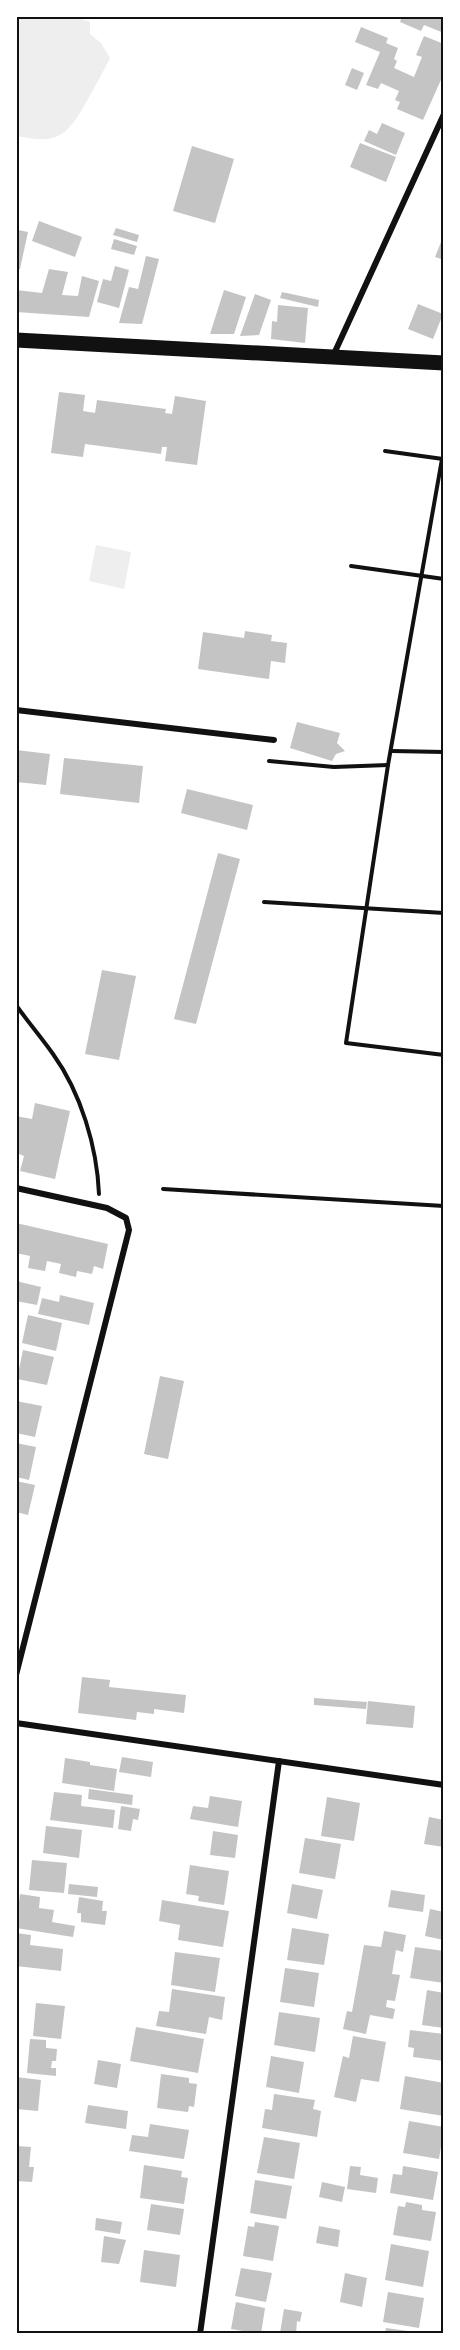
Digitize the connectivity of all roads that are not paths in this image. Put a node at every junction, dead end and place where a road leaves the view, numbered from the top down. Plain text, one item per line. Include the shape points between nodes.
1 (444, 114) edge
2 (16, 340) edge
3 (333, 356) junction
4 (444, 363) edge
5 (16, 710) edge
6 (274, 740) dead end
7 (16, 1188) edge
8 (16, 1675) edge
9 (16, 1723) edge
10 (279, 1761) junction
11 (444, 1785) edge
12 (200, 2334) edge

1 - 3 street
2 - 3 main road
3 - 4 main road
5 - 6 street
7 - 8 street via 116,1212 126,1218 129,1230
9 - 10 street
10 - 11 street
10 - 12 street

